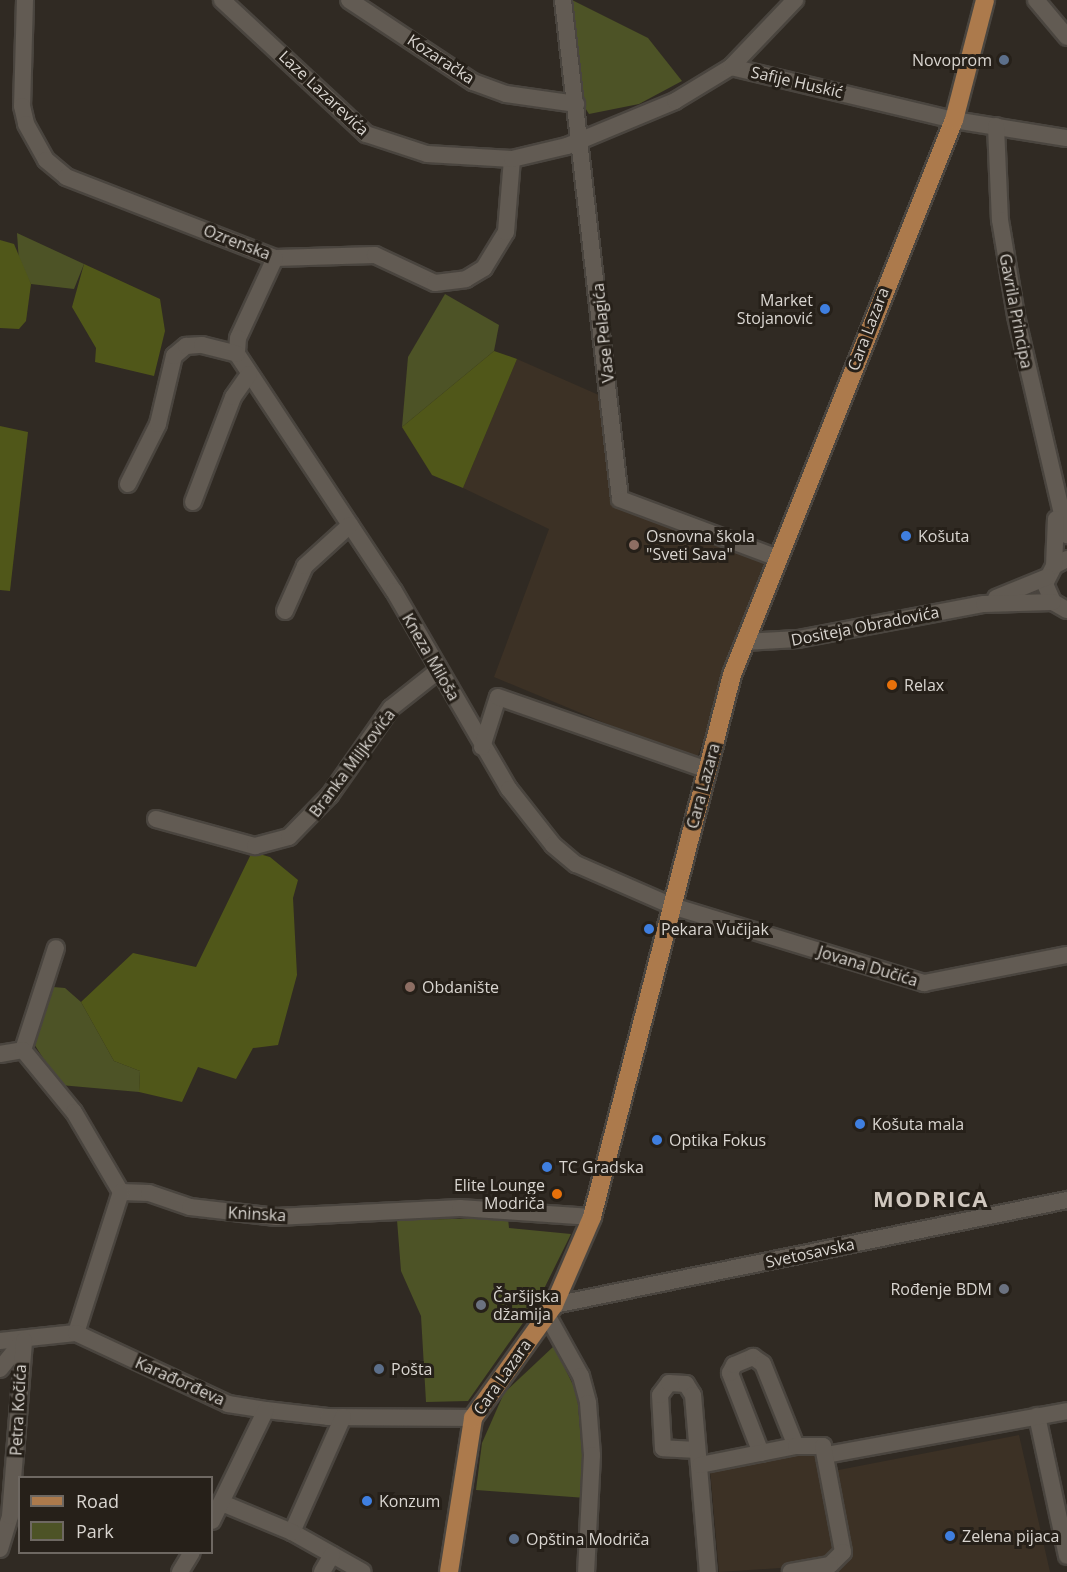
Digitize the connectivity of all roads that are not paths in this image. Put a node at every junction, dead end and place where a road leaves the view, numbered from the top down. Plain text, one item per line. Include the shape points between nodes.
1 (25, 0) edge
2 (222, 0) edge
3 (349, 0) edge
4 (563, 0) edge
5 (795, 0) edge
6 (985, 0) edge
7 (1036, 0) edge
8 (1067, 36) edge
9 (731, 67) junction
10 (576, 104) junction
11 (954, 120) junction
12 (996, 126) junction
13 (582, 137) junction
14 (1067, 138) edge
15 (512, 159) junction
16 (275, 258) junction
17 (237, 354) junction
18 (249, 374) junction
19 (128, 484) dead end
20 (1054, 494) junction
21 (193, 502) dead end
22 (350, 525) junction
23 (1067, 536) edge
24 (778, 558) junction
25 (1056, 567) edge
26 (984, 604) junction
27 (285, 611) dead end
28 (1063, 612) edge
29 (744, 642) junction
30 (439, 670) junction
31 (482, 747) junction
32 (708, 770) junction
33 (156, 819) dead end
34 (672, 906) junction
35 (56, 948) dead end
36 (1067, 955) edge
37 (23, 1050) junction
38 (0, 1054) edge
39 (122, 1192) junction
40 (1067, 1200) edge
41 (591, 1217) junction
42 (550, 1310) junction
43 (76, 1333) junction
44 (0, 1341) edge
45 (24, 1341) junction
46 (0, 1369) edge
47 (266, 1410) junction
48 (1067, 1411) edge
49 (1037, 1416) junction
50 (343, 1417) junction
51 (473, 1418) junction
52 (796, 1446) junction
53 (761, 1453) junction
54 (826, 1455) junction
55 (222, 1503) junction
56 (213, 1519) edge
57 (292, 1532) junction
58 (0, 1549) edge
59 (191, 1554) edge
60 (333, 1555) junction
61 (1067, 1556) edge
62 (180, 1572) edge
63 (322, 1572) edge
64 (363, 1572) edge
65 (449, 1572) edge
66 (586, 1572) edge
67 (708, 1572) edge
68 (791, 1572) edge

1 - 16 street, Ozrenska via 22,106 26,124 46,160 66,177
2 - 15 street, Laze Lazarevića via 374,138 427,154
3 - 10 street, Kozaračka via 473,82 506,94
4 - 10 street, Vase Pelagića
5 - 9 street
6 - 11 main road, Cara Lazara
7 - 8 street
9 - 11 street, Safije Huskić
9 - 13 street, Safije Huskić via 675,100
10 - 13 street, Vase Pelagića
11 - 12 street, Safije Huskić
11 - 24 main road, Cara Lazara
12 - 14 street, Safije Huskić
12 - 20 street, Gavrila Principa via 1000,220
13 - 15 street, Laze Lazarevića
13 - 24 street, Vase Pelagića via 620,500
15 - 16 street, Ozrenska via 506,232 484,268 466,279 435,283 375,255
16 - 17 street via 238,338
17 - 18 street, Kneza Miloša
17 - 19 street via 202,345 186,346 174,356 158,424
18 - 21 street via 233,397
18 - 22 street, Kneza Miloša
20 - 23 street, Gavrila Principa
20 - 25 street, Gavrila Principa
22 - 27 street via 305,566
22 - 30 street, Kneza Miloša
24 - 29 main road, Cara Lazara
25 - 26 street, Dositeja Obradovića
25 - 28 street, Gavrila Principa
26 - 28 street, Dositeja Obradovića
26 - 29 street, Dositeja Obradovića via 798,639
29 - 32 main road, Cara Lazara
30 - 31 street, Kneza Miloša
30 - 33 street, Branka Miljkovića via 391,708 330,795 289,837 255,846
31 - 32 street via 498,697
31 - 34 street, Kneza Miloša via 553,845 592,872
32 - 34 main road, Cara Lazara
34 - 36 street, Jovana Dučića via 924,983
34 - 41 main road, Cara Lazara
35 - 37 street
37 - 38 street
37 - 39 street via 74,1112
39 - 41 street, Kninska via 149,1193 190,1208 276,1217 460,1208
39 - 43 street
40 - 42 street, Svetosavska
41 - 42 main road, Cara Lazara
42 - 51 main road, Cara Lazara
42 - 66 street via 581,1376 588,1403 592,1455
43 - 45 street
43 - 47 street, Karađorđeva via 228,1404
44 - 45 street
45 - 46 street
45 - 58 street, Petra Kočića via 10,1516
47 - 50 street, Karađorđeva
47 - 55 street
48 - 49 street
49 - 54 street
49 - 61 street
50 - 51 street, Karađorđeva
50 - 57 street
51 - 65 main road, Cara Lazara
52 - 53 street
52 - 53 street via 763,1364 753,1357 734,1365 730,1373
52 - 54 street via 820,1443
53 - 67 street via 698,1458
54 - 68 street via 843,1552 831,1564
55 - 56 street
55 - 57 street
57 - 60 street
59 - 62 street
60 - 63 street
60 - 64 street

